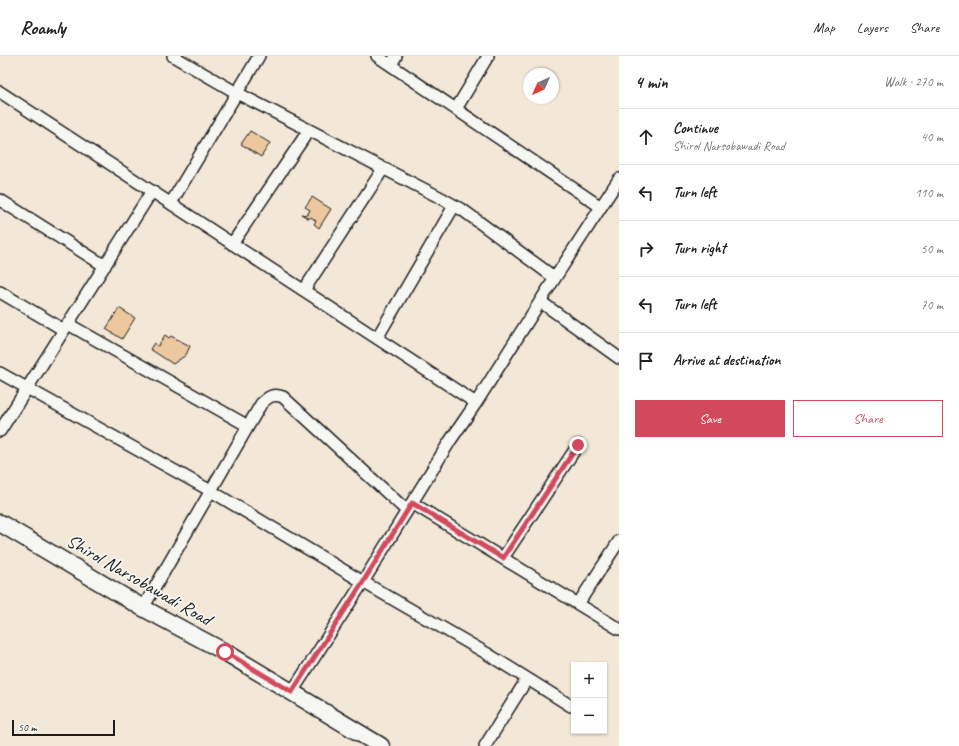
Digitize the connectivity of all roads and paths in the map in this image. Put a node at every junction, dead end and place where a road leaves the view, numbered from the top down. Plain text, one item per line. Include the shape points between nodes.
1 (173, 56) edge
2 (259, 56) edge
3 (378, 56) edge
4 (488, 56) edge
5 (394, 61) edge
6 (0, 92) edge
7 (237, 93) junction
8 (456, 109) junction
9 (309, 130) junction
10 (383, 169) junction
11 (619, 179) edge
12 (152, 191) junction
13 (0, 200) edge
14 (171, 203) junction
15 (454, 206) junction
16 (601, 207) junction
17 (232, 244) junction
18 (105, 266) junction
19 (555, 278) junction
20 (304, 290) junction
21 (0, 292) edge
22 (541, 302) junction
23 (66, 327) junction
24 (377, 338) junction
25 (619, 358) edge
26 (0, 373) edge
27 (27, 388) junction
28 (476, 403) junction
29 (248, 426) junction
30 (0, 431) edge
31 (578, 445) dead end
32 (211, 491) junction
33 (409, 507) junction
34 (0, 523) edge
35 (618, 543) edge
36 (503, 558) junction
37 (363, 582) junction
38 (578, 604) junction
39 (143, 608) junction
40 (619, 629) edge
41 (527, 679) junction
42 (292, 692) junction
43 (571, 706) dead end
44 (381, 746) edge
45 (485, 746) edge

1 - 7 street
2 - 7 street
3 - 5 street
4 - 8 street
5 - 8 street
6 - 12 street
7 - 9 street
7 - 14 street
8 - 16 street
9 - 10 street
9 - 17 street
10 - 15 street
10 - 20 street
11 - 16 street
12 - 14 street
12 - 18 street
13 - 18 street
14 - 17 street
15 - 19 street
15 - 24 street
16 - 19 street
17 - 20 street
18 - 23 street
19 - 22 street
20 - 24 street
21 - 23 street
22 - 25 street
22 - 28 street
23 - 27 street
23 - 29 street
24 - 28 street
26 - 27 street
27 - 30 street
27 - 32 street
28 - 33 street
29 - 32 street
29 - 33 street via 266,399 277,395 283,397
31 - 36 street
32 - 37 street
32 - 39 street
33 - 36 street
33 - 37 street
34 - 39 main road, Shirol Narsobawadi Road
35 - 38 street
36 - 38 street
37 - 41 street
37 - 42 street
38 - 40 street
39 - 42 main road, Shirol Narsobawadi Road
41 - 43 street
41 - 45 street
42 - 44 main road, Shirol Narsobawadi Road

